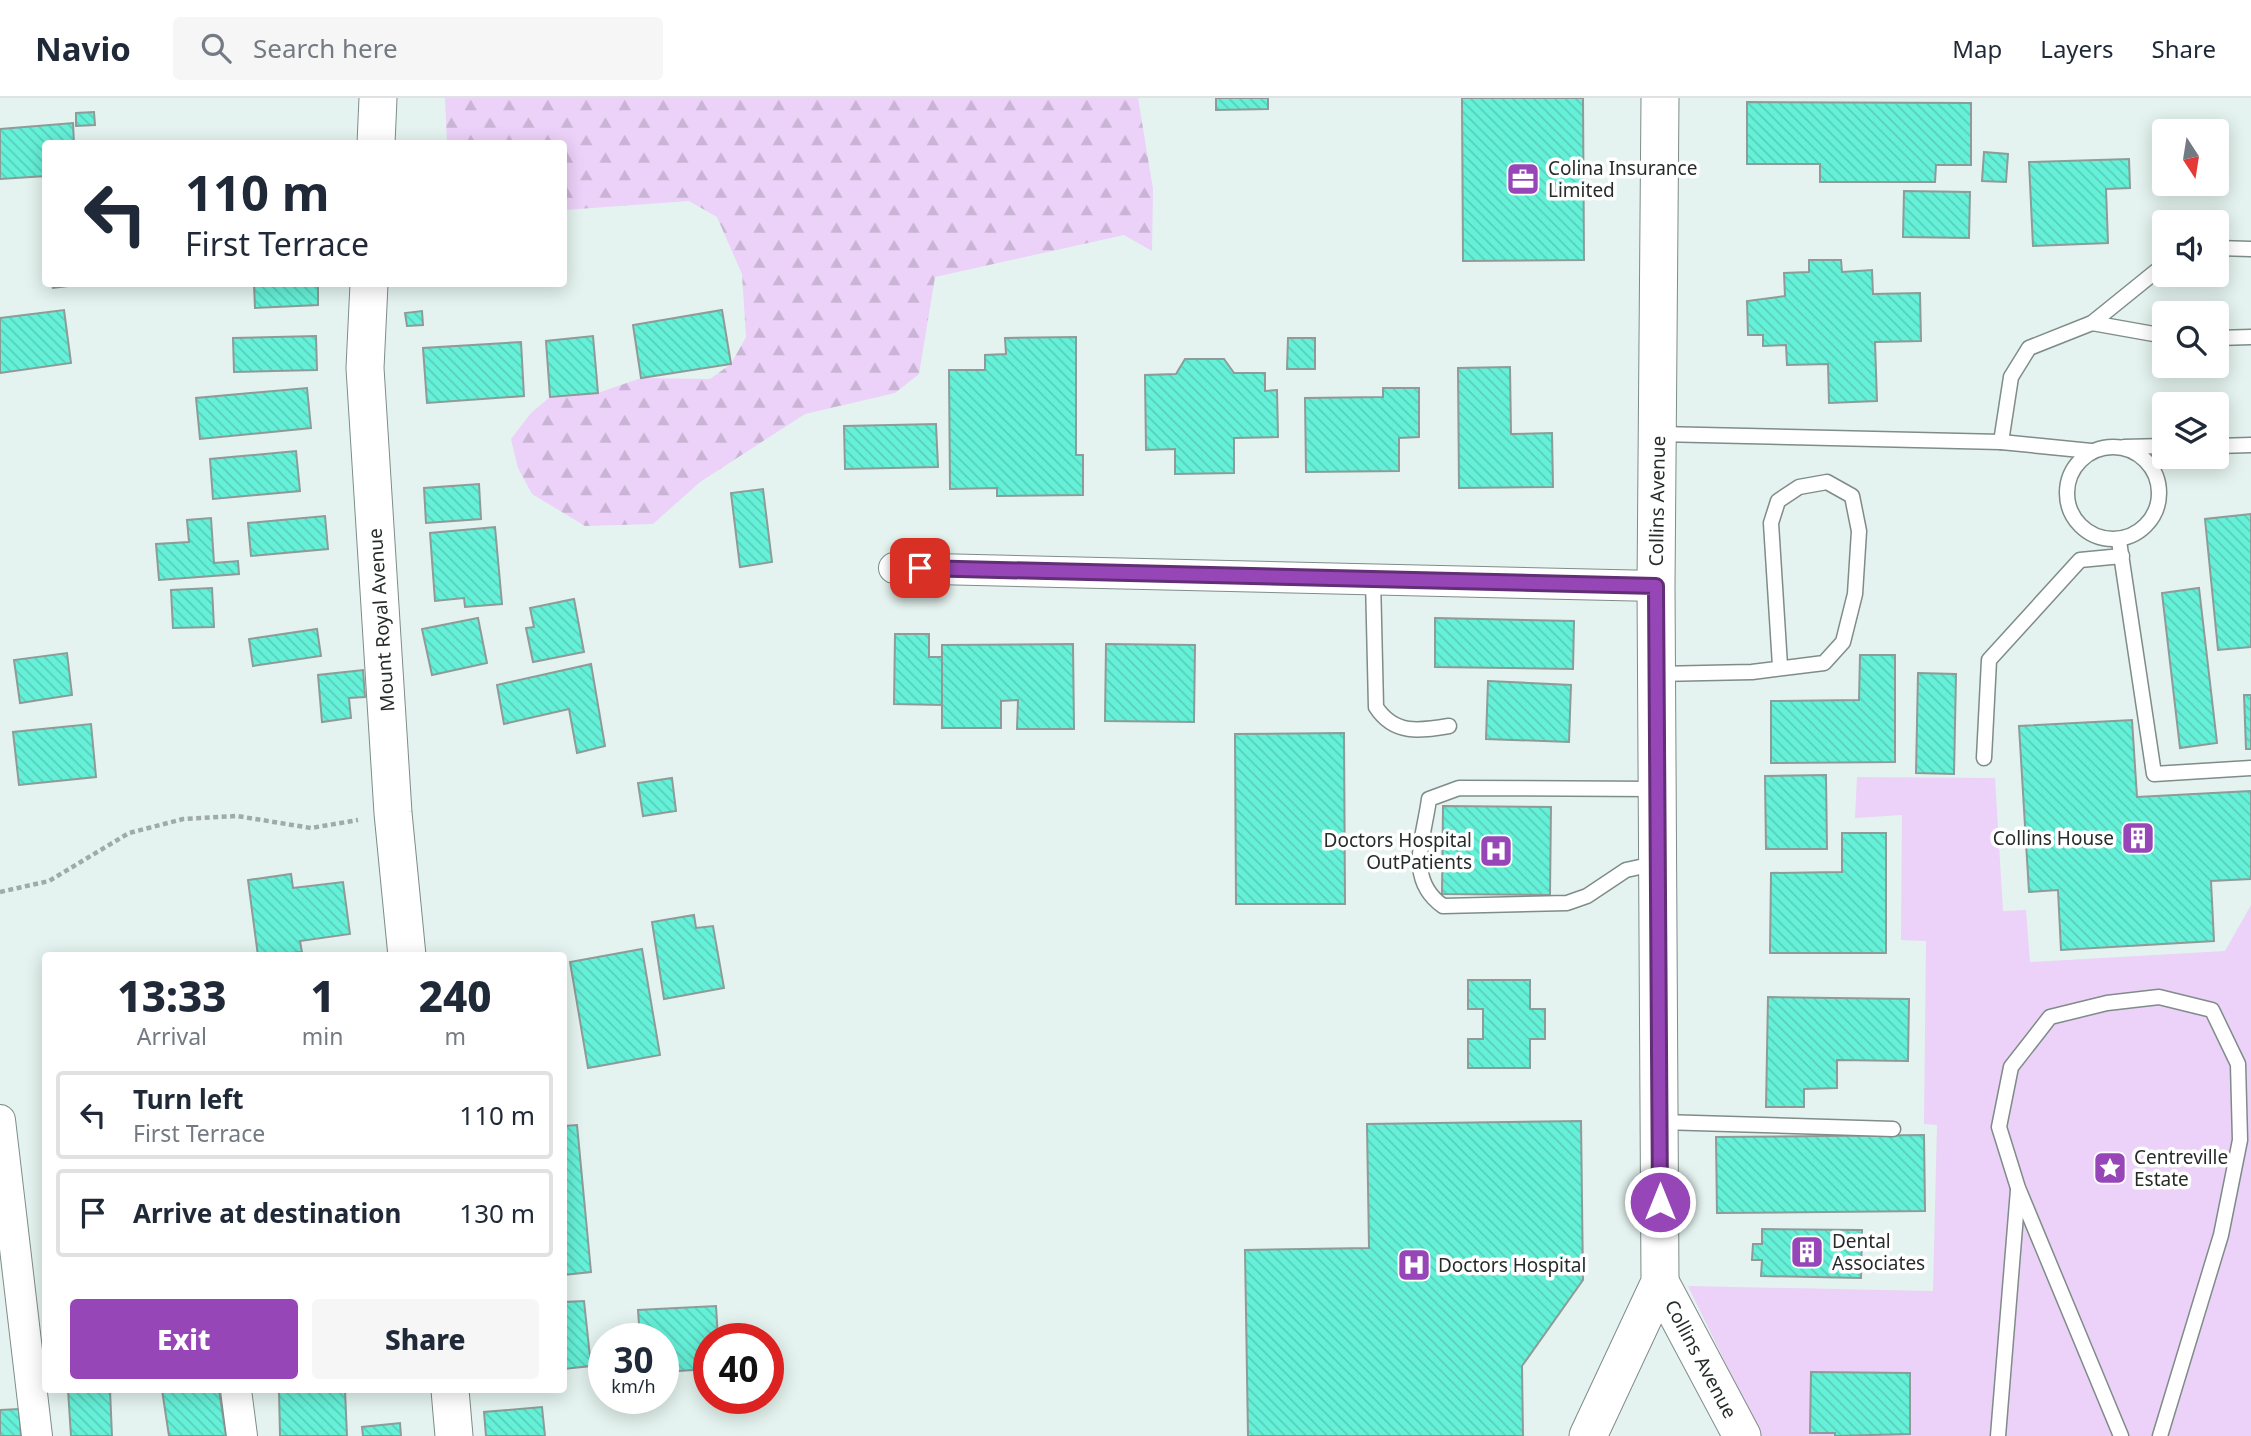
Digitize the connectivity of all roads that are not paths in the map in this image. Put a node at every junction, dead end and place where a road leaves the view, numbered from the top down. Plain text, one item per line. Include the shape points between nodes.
1 (379, 98) edge
2 (1660, 98) edge
3 (376, 140) edge
4 (2229, 248) edge
5 (2251, 249) edge
6 (2152, 275) edge
7 (369, 287) edge
8 (2092, 323) junction
9 (2152, 335) edge
10 (2251, 337) edge
11 (2229, 338) edge
12 (1658, 434) junction
13 (2001, 442) junction
14 (2251, 445) edge
15 (2152, 446) edge
16 (2229, 446) edge
17 (2123, 447) junction
18 (2091, 451) junction
19 (2119, 541) junction
20 (2122, 556) junction
21 (894, 568) dead end
22 (1373, 579) junction
23 (1656, 586) junction
24 (1780, 666) junction
25 (1657, 674) junction
26 (1450, 726) dead end
27 (1984, 758) dead end
28 (2251, 768) edge
29 (1657, 789) junction
30 (1658, 863) junction
31 (407, 952) edge
32 (0, 1120) edge
33 (1660, 1122) junction
34 (1893, 1129) dead end
35 (2018, 1188) junction
36 (1660, 1282) junction
37 (236, 1393) edge
38 (450, 1393) edge
39 (37, 1436) edge
40 (242, 1436) edge
41 (454, 1436) edge
42 (1588, 1436) edge
43 (1742, 1436) edge
44 (1998, 1436) edge
45 (2121, 1436) edge
46 (2160, 1436) edge

1 - 3 street
2 - 12 street, Collins Avenue
4 - 5 lane
6 - 8 lane
7 - 31 street, Mount Royal Avenue via 365,368 393,813
8 - 9 lane
8 - 13 lane via 2029,348 2011,377
10 - 11 lane
12 - 13 lane
12 - 23 street, Collins Avenue
13 - 18 lane
14 - 16 lane
15 - 17 lane
17 - 18 lane
17 - 19 lane via 2151,464 2161,495 2149,526
18 - 19 lane via 2069,475 2067,508 2088,533
19 - 20 lane
20 - 27 lane via 2080,560 1989,660
20 - 28 lane via 2154,774
21 - 22 street
22 - 23 street
22 - 26 lane via 1376,707 1399,728 1417,731
23 - 25 street, Collins Avenue
24 - 24 lane via 1770,523 1778,501 1799,487 1827,482 1852,496 1859,531 1855,594 1843,642 1824,663
24 - 25 lane via 1752,672
25 - 29 street, Collins Avenue
29 - 30 street, Collins Avenue
29 - 30 lane via 1459,788 1444,792 1429,799 1419,873 1429,897 1443,906 1567,903 1587,896 1626,870
30 - 33 street, Collins Avenue
32 - 39 street
33 - 34 lane
33 - 36 street, Collins Avenue
35 - 44 lane
35 - 45 lane
35 - 46 lane via 1999,1127 2011,1067 2050,1017 2159,997 2212,1010 2238,1064 2240,1140 2221,1236
36 - 42 street, Collins Avenue
36 - 43 street, Collins Avenue
37 - 40 street
38 - 41 street

